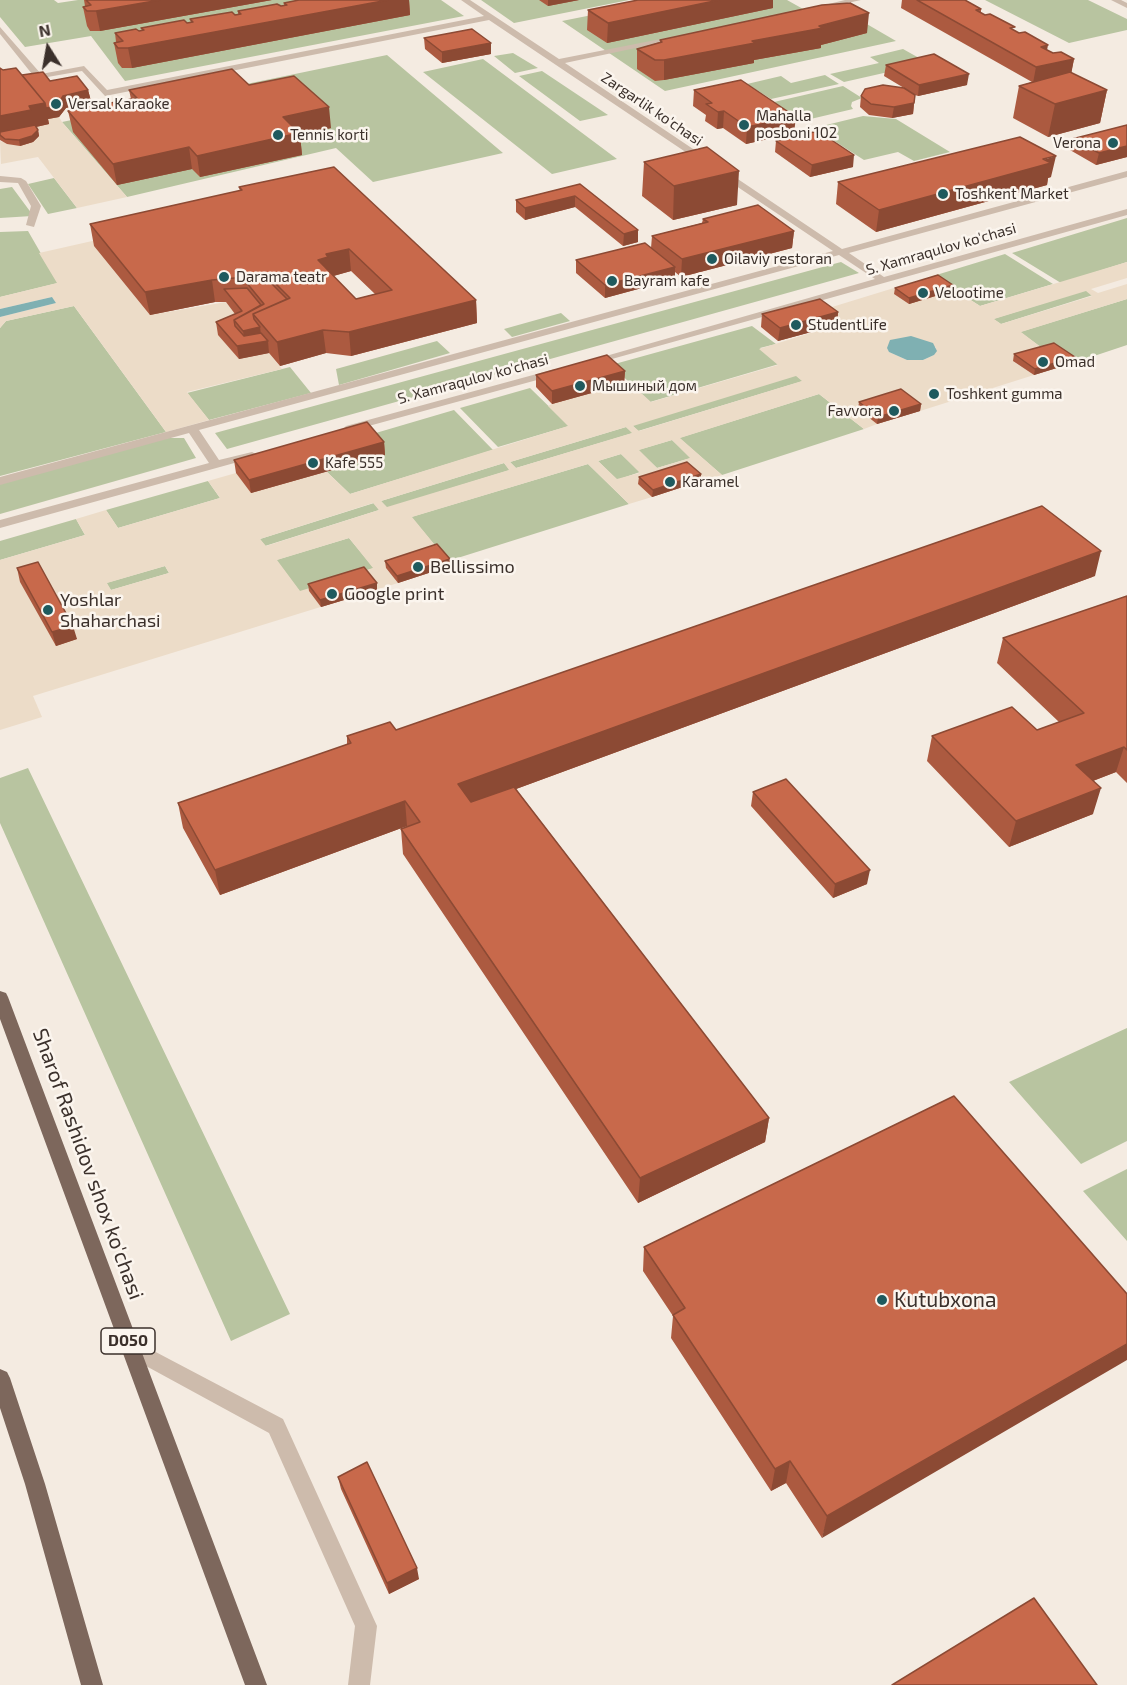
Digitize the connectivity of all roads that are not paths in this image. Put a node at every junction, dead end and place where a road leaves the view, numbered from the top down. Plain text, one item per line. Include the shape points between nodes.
1 (465, 0) edge
2 (857, 0) edge
3 (1115, 0) edge
4 (1127, 6) edge
5 (807, 10) edge
6 (491, 17) junction
7 (0, 29) edge
8 (682, 36) edge
9 (558, 62) junction
10 (1127, 174) edge
11 (0, 179) edge
12 (1127, 212) edge
13 (31, 225) dead end
14 (841, 252) junction
15 (884, 281) junction
16 (192, 428) junction
17 (343, 430) edge
18 (262, 452) edge
19 (216, 465) junction
20 (0, 481) edge
21 (0, 524) edge
22 (0, 997) edge
23 (131, 1348) junction
24 (0, 1378) edge
25 (92, 1685) edge
26 (256, 1685) edge
27 (359, 1685) edge

1 - 6 street, Zargarlik ko'chasi
2 - 5 street
3 - 4 street
6 - 7 street via 105,93 84,68 39,77
6 - 9 street, Zargarlik ko'chasi
8 - 9 street
9 - 14 street, Zargarlik ko'chasi
10 - 14 street
11 - 13 street via 21,181 36,206
12 - 15 street, S. Xamraqulov ko'chasi
14 - 15 street, Zargarlik ko'chasi
14 - 16 street
15 - 17 street, S. Xamraqulov ko'chasi
16 - 19 street
16 - 20 street
18 - 19 street
19 - 21 street
22 - 23 main road, Sharof Rashidov shox ko'chasi / D050
23 - 26 main road, Sharof Rashidov shox ko'chasi / D050
23 - 27 street via 276,1426 366,1626
24 - 25 main road via 35,1484

